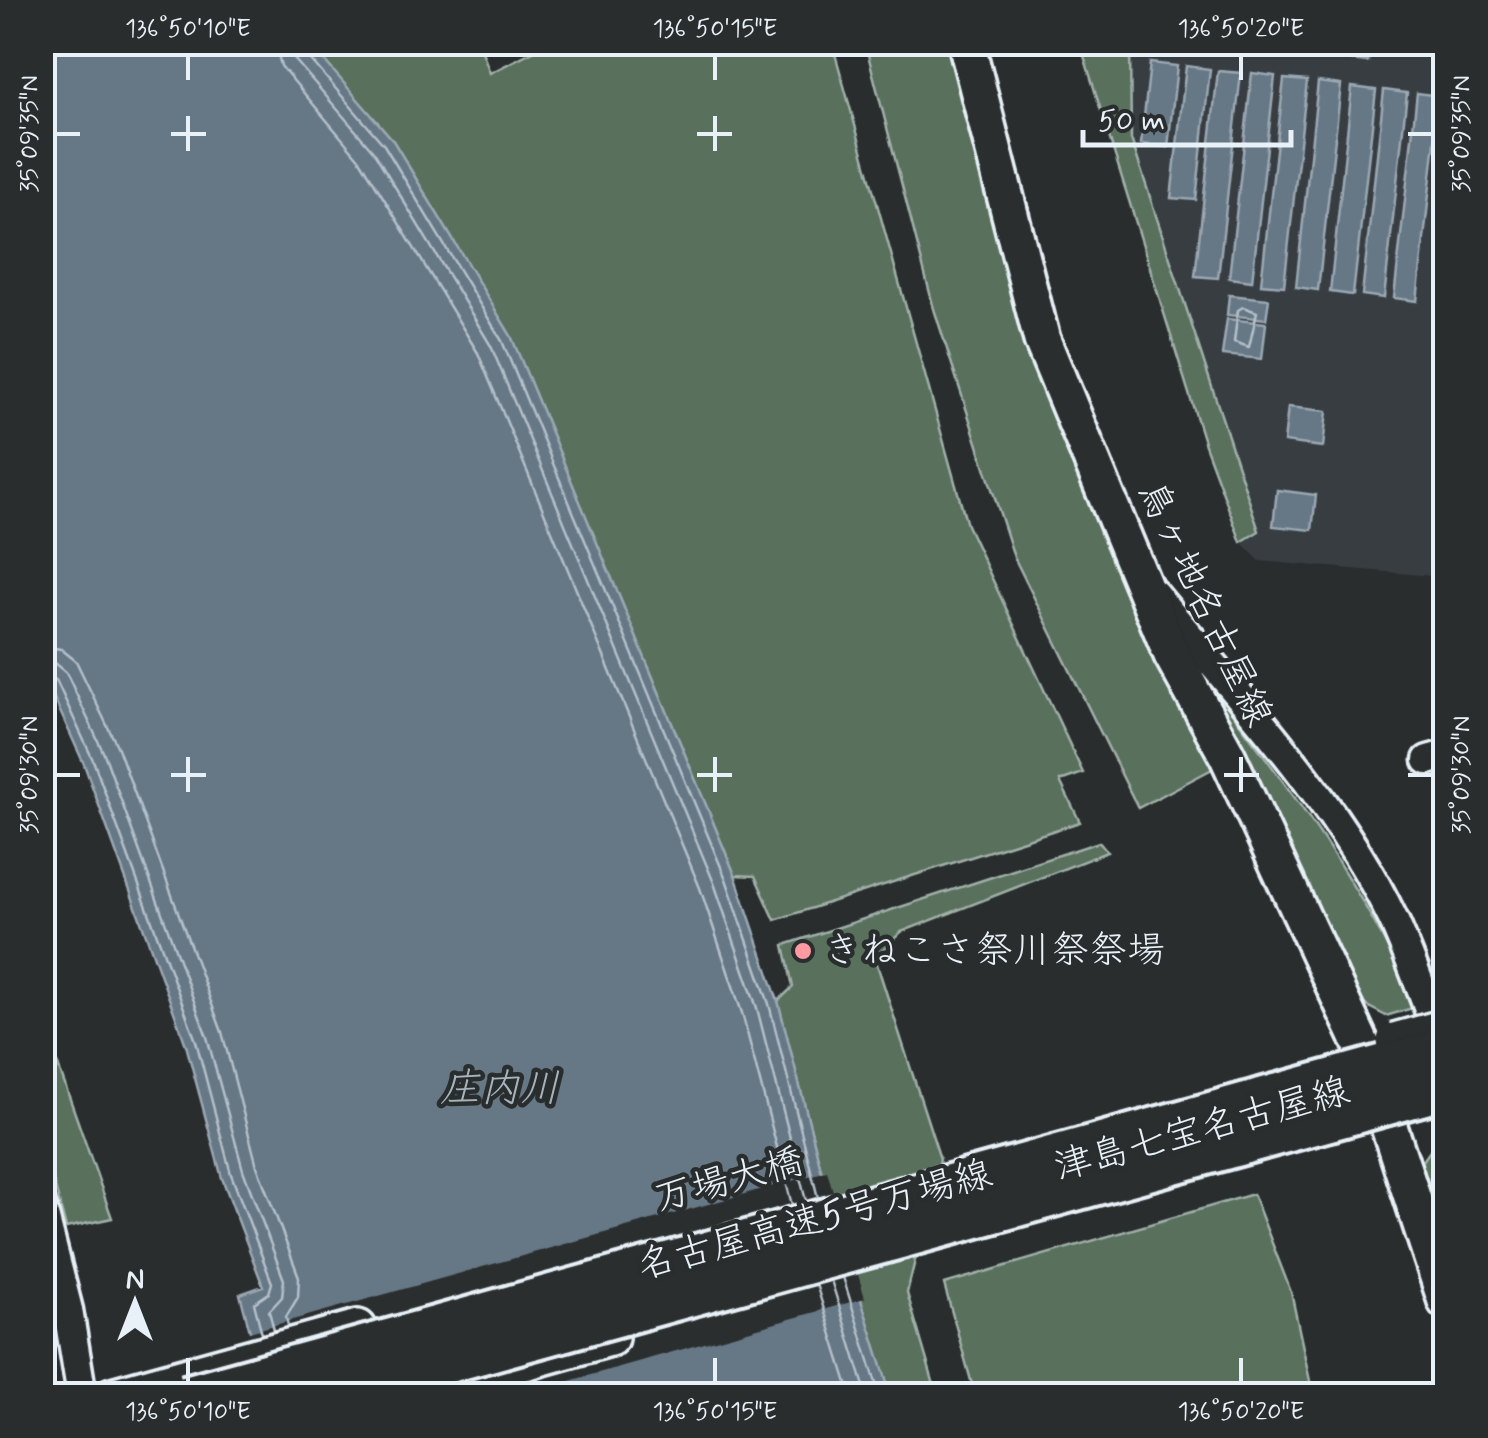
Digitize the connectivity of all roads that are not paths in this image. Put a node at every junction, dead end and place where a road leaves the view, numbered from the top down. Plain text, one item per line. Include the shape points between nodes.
1 (966, 42) edge
2 (1137, 573) junction
3 (1446, 1027) edge
4 (1370, 1048) junction
5 (1446, 1050) edge
6 (1414, 1112) edge
7 (42, 1208) edge
8 (1446, 1301) edge
9 (121, 1393) edge
10 (82, 1396) edge
11 (186, 1396) edge
12 (325, 1396) edge
13 (404, 1396) edge

1 - 2 main road, 鳥ヶ地名古屋線 via 1042,340
2 - 4 main road, 鳥ヶ地名古屋線 via 1172,656
2 - 5 street via 1342,836 1392,918
3 - 4 main road, bridge
4 - 6 main road, 鳥ヶ地名古屋線
4 - 9 main road, 万場大橋
5 - 11 highway, 名古屋高速5号万場線, bridge
6 - 8 main road, 鳥ヶ地名古屋線
6 - 12 highway, 名古屋高速5号万場線, bridge
6 - 13 main road, 津島七宝名古屋線
7 - 10 street

